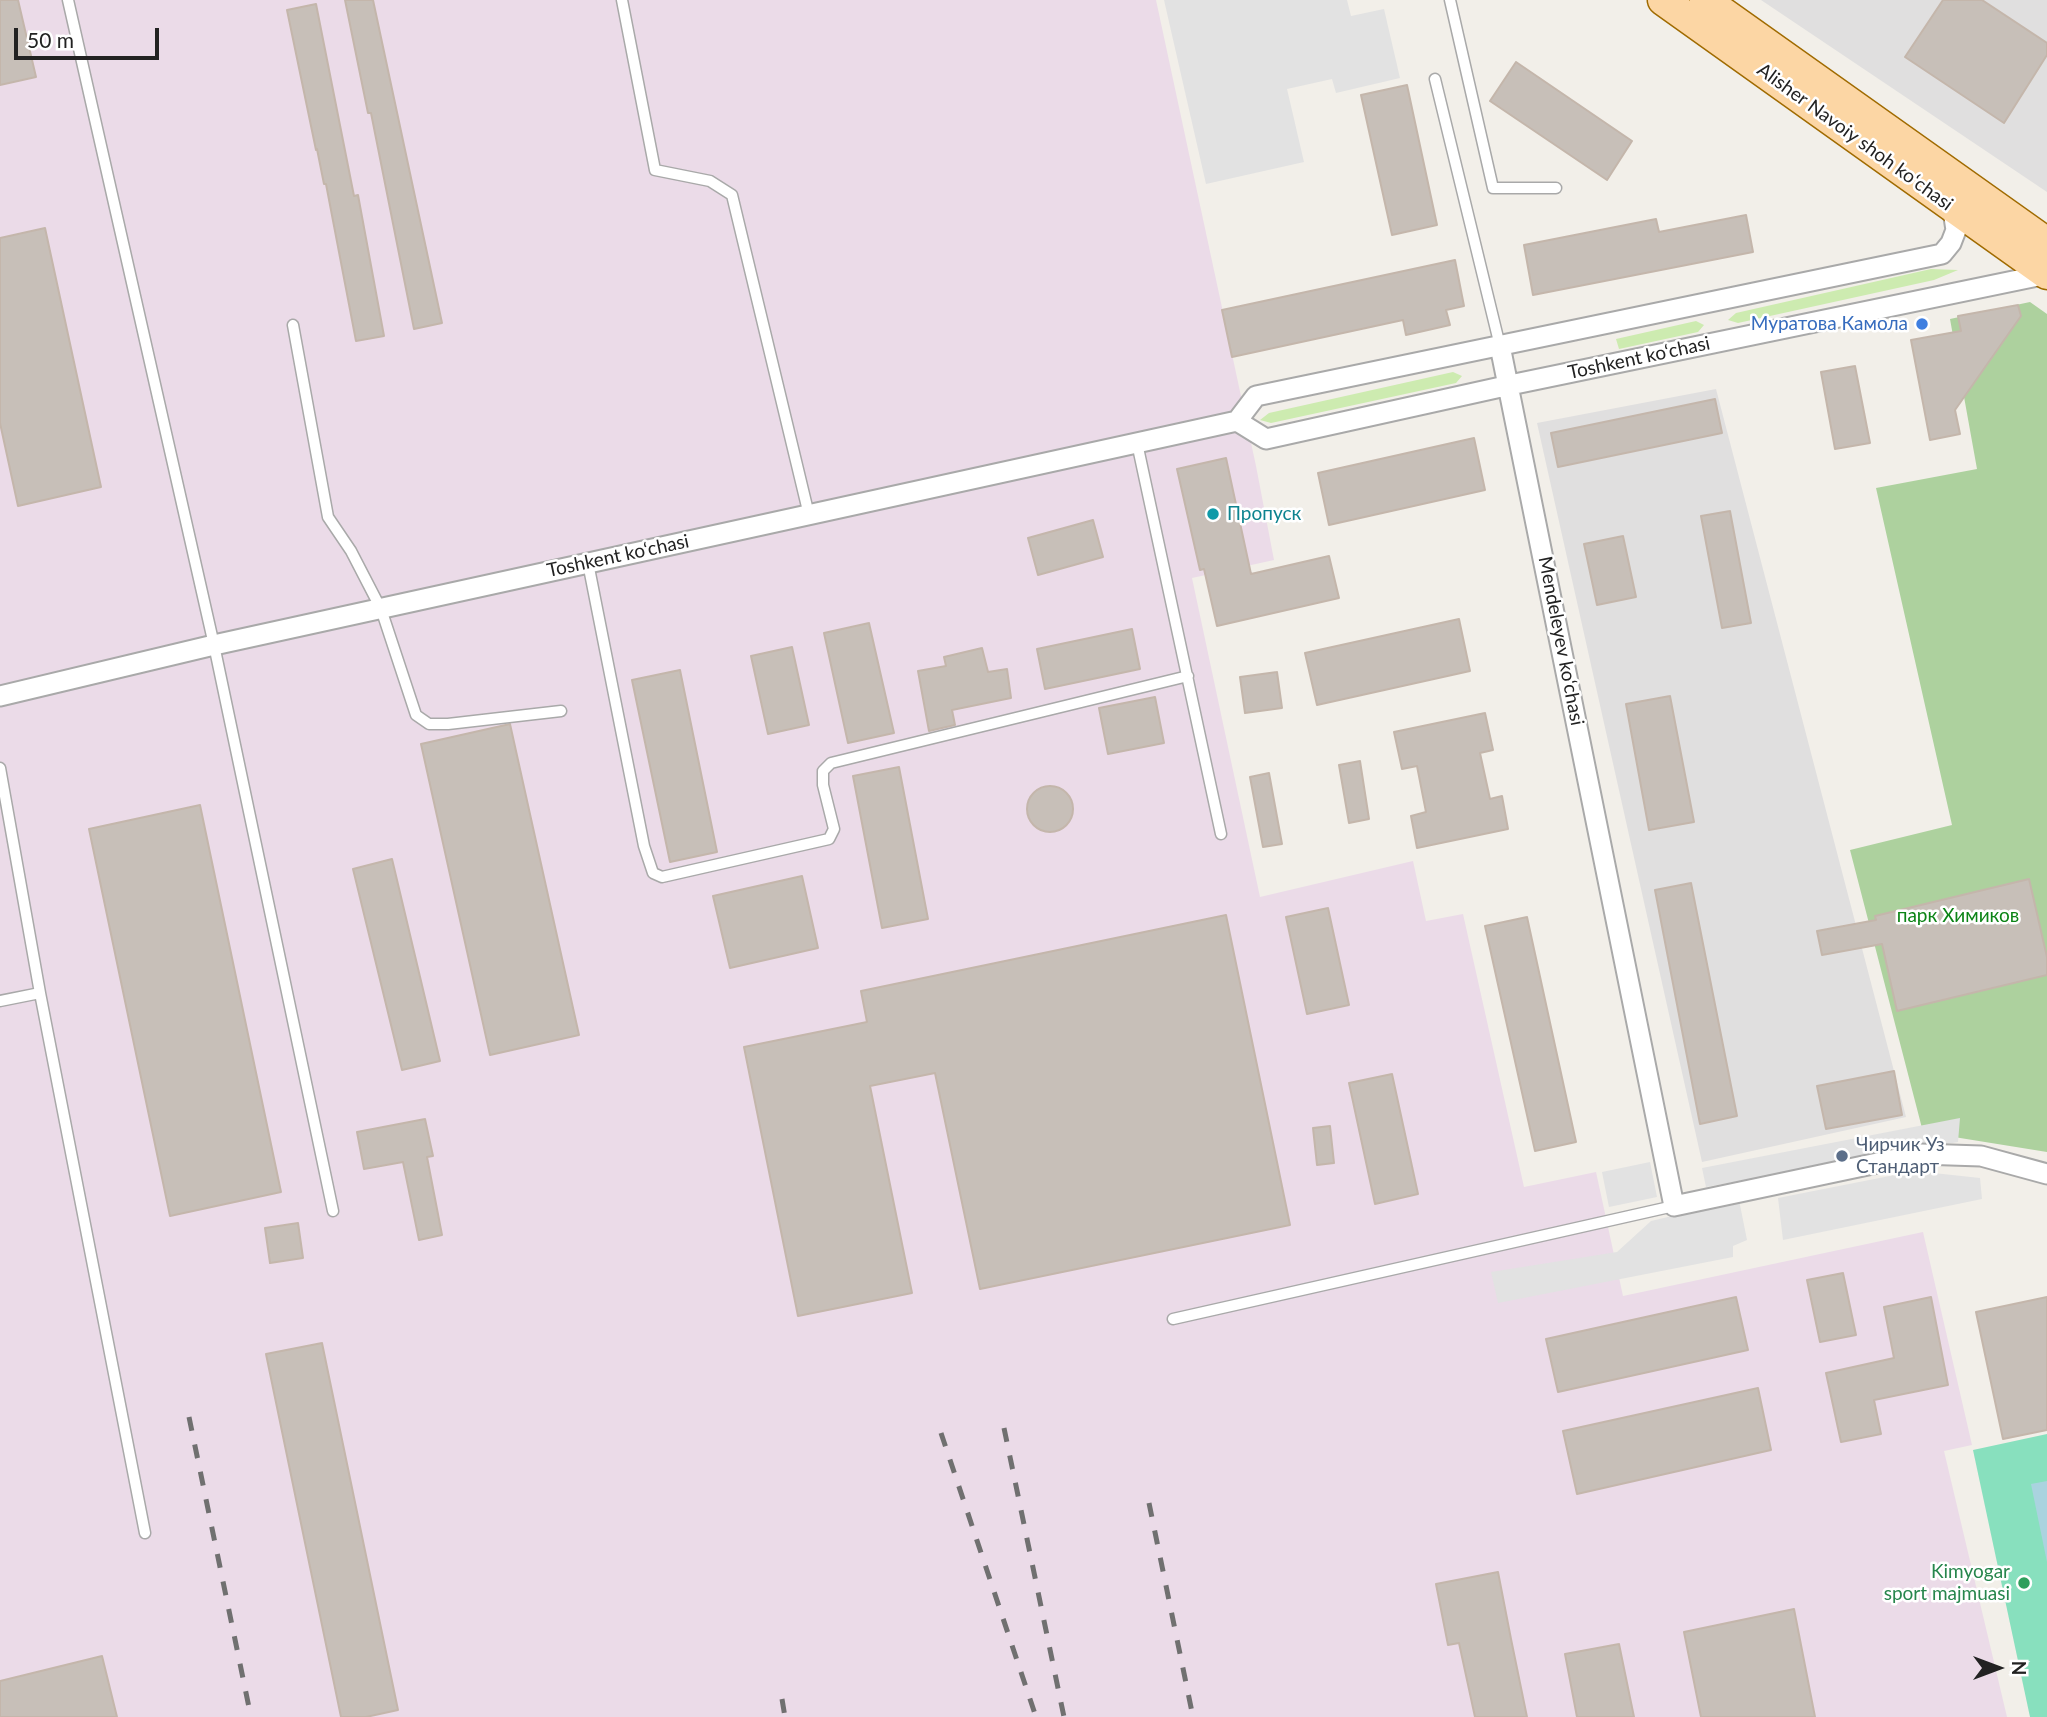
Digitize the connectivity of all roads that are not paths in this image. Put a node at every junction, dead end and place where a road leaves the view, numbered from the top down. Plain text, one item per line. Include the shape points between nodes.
1 (68, 0) edge
2 (622, 0) edge
3 (1450, 0) edge
4 (1663, 0) edge
5 (1705, 0) edge
6 (1435, 79) dead end
7 (1556, 188) dead end
8 (1947, 203) junction
9 (2047, 243) edge
10 (2047, 274) edge
11 (293, 324) dead end
12 (1500, 346) junction
13 (1510, 385) junction
14 (1237, 421) junction
15 (1137, 443) junction
16 (809, 515) junction
17 (588, 563) junction
18 (381, 608) junction
19 (214, 645) junction
20 (1188, 676) junction
21 (0, 696) edge
22 (561, 711) dead end
23 (0, 768) edge
24 (1221, 834) dead end
25 (40, 993) junction
26 (0, 1001) edge
27 (2047, 1174) edge
28 (1674, 1206) junction
29 (333, 1211) dead end
30 (1173, 1319) dead end
31 (145, 1533) dead end

1 - 19 lane
2 - 16 lane via 655,170 710,181 732,195
3 - 7 lane via 1493,188
4 - 8 main road, Alisher Navoiy shoh koʻchasi
5 - 9 main road, Alisher Navoiy shoh koʻchasi
6 - 12 lane, Mendeleyev ko‘chasi
8 - 10 main road, Alisher Navoiy shoh koʻchasi
8 - 12 street, Toshkent ko‘chasi via 1956,230 1942,254
10 - 13 street, Toshkent ko‘chasi
11 - 18 lane via 328,517
12 - 13 street, Mendeleyev ko‘chasi
12 - 14 street, Toshkent ko‘chasi via 1256,396
13 - 14 street, Toshkent ko‘chasi via 1266,439
13 - 28 street, Mendeleyev ko‘chasi
14 - 15 street, Toshkent ko‘chasi
15 - 16 street, Toshkent ko‘chasi
15 - 20 lane
16 - 17 street, Toshkent ko‘chasi
17 - 18 street, Toshkent ko‘chasi
17 - 20 lane via 644,846 653,873 662,877 829,839 834,829 823,771 831,763
18 - 19 street, Toshkent ko‘chasi
18 - 22 lane via 416,715 429,724
19 - 21 street, Toshkent ko‘chasi
19 - 29 lane
20 - 24 lane
23 - 25 lane
25 - 26 lane
25 - 31 lane
27 - 28 street via 1982,1156 1920,1154
28 - 30 lane

